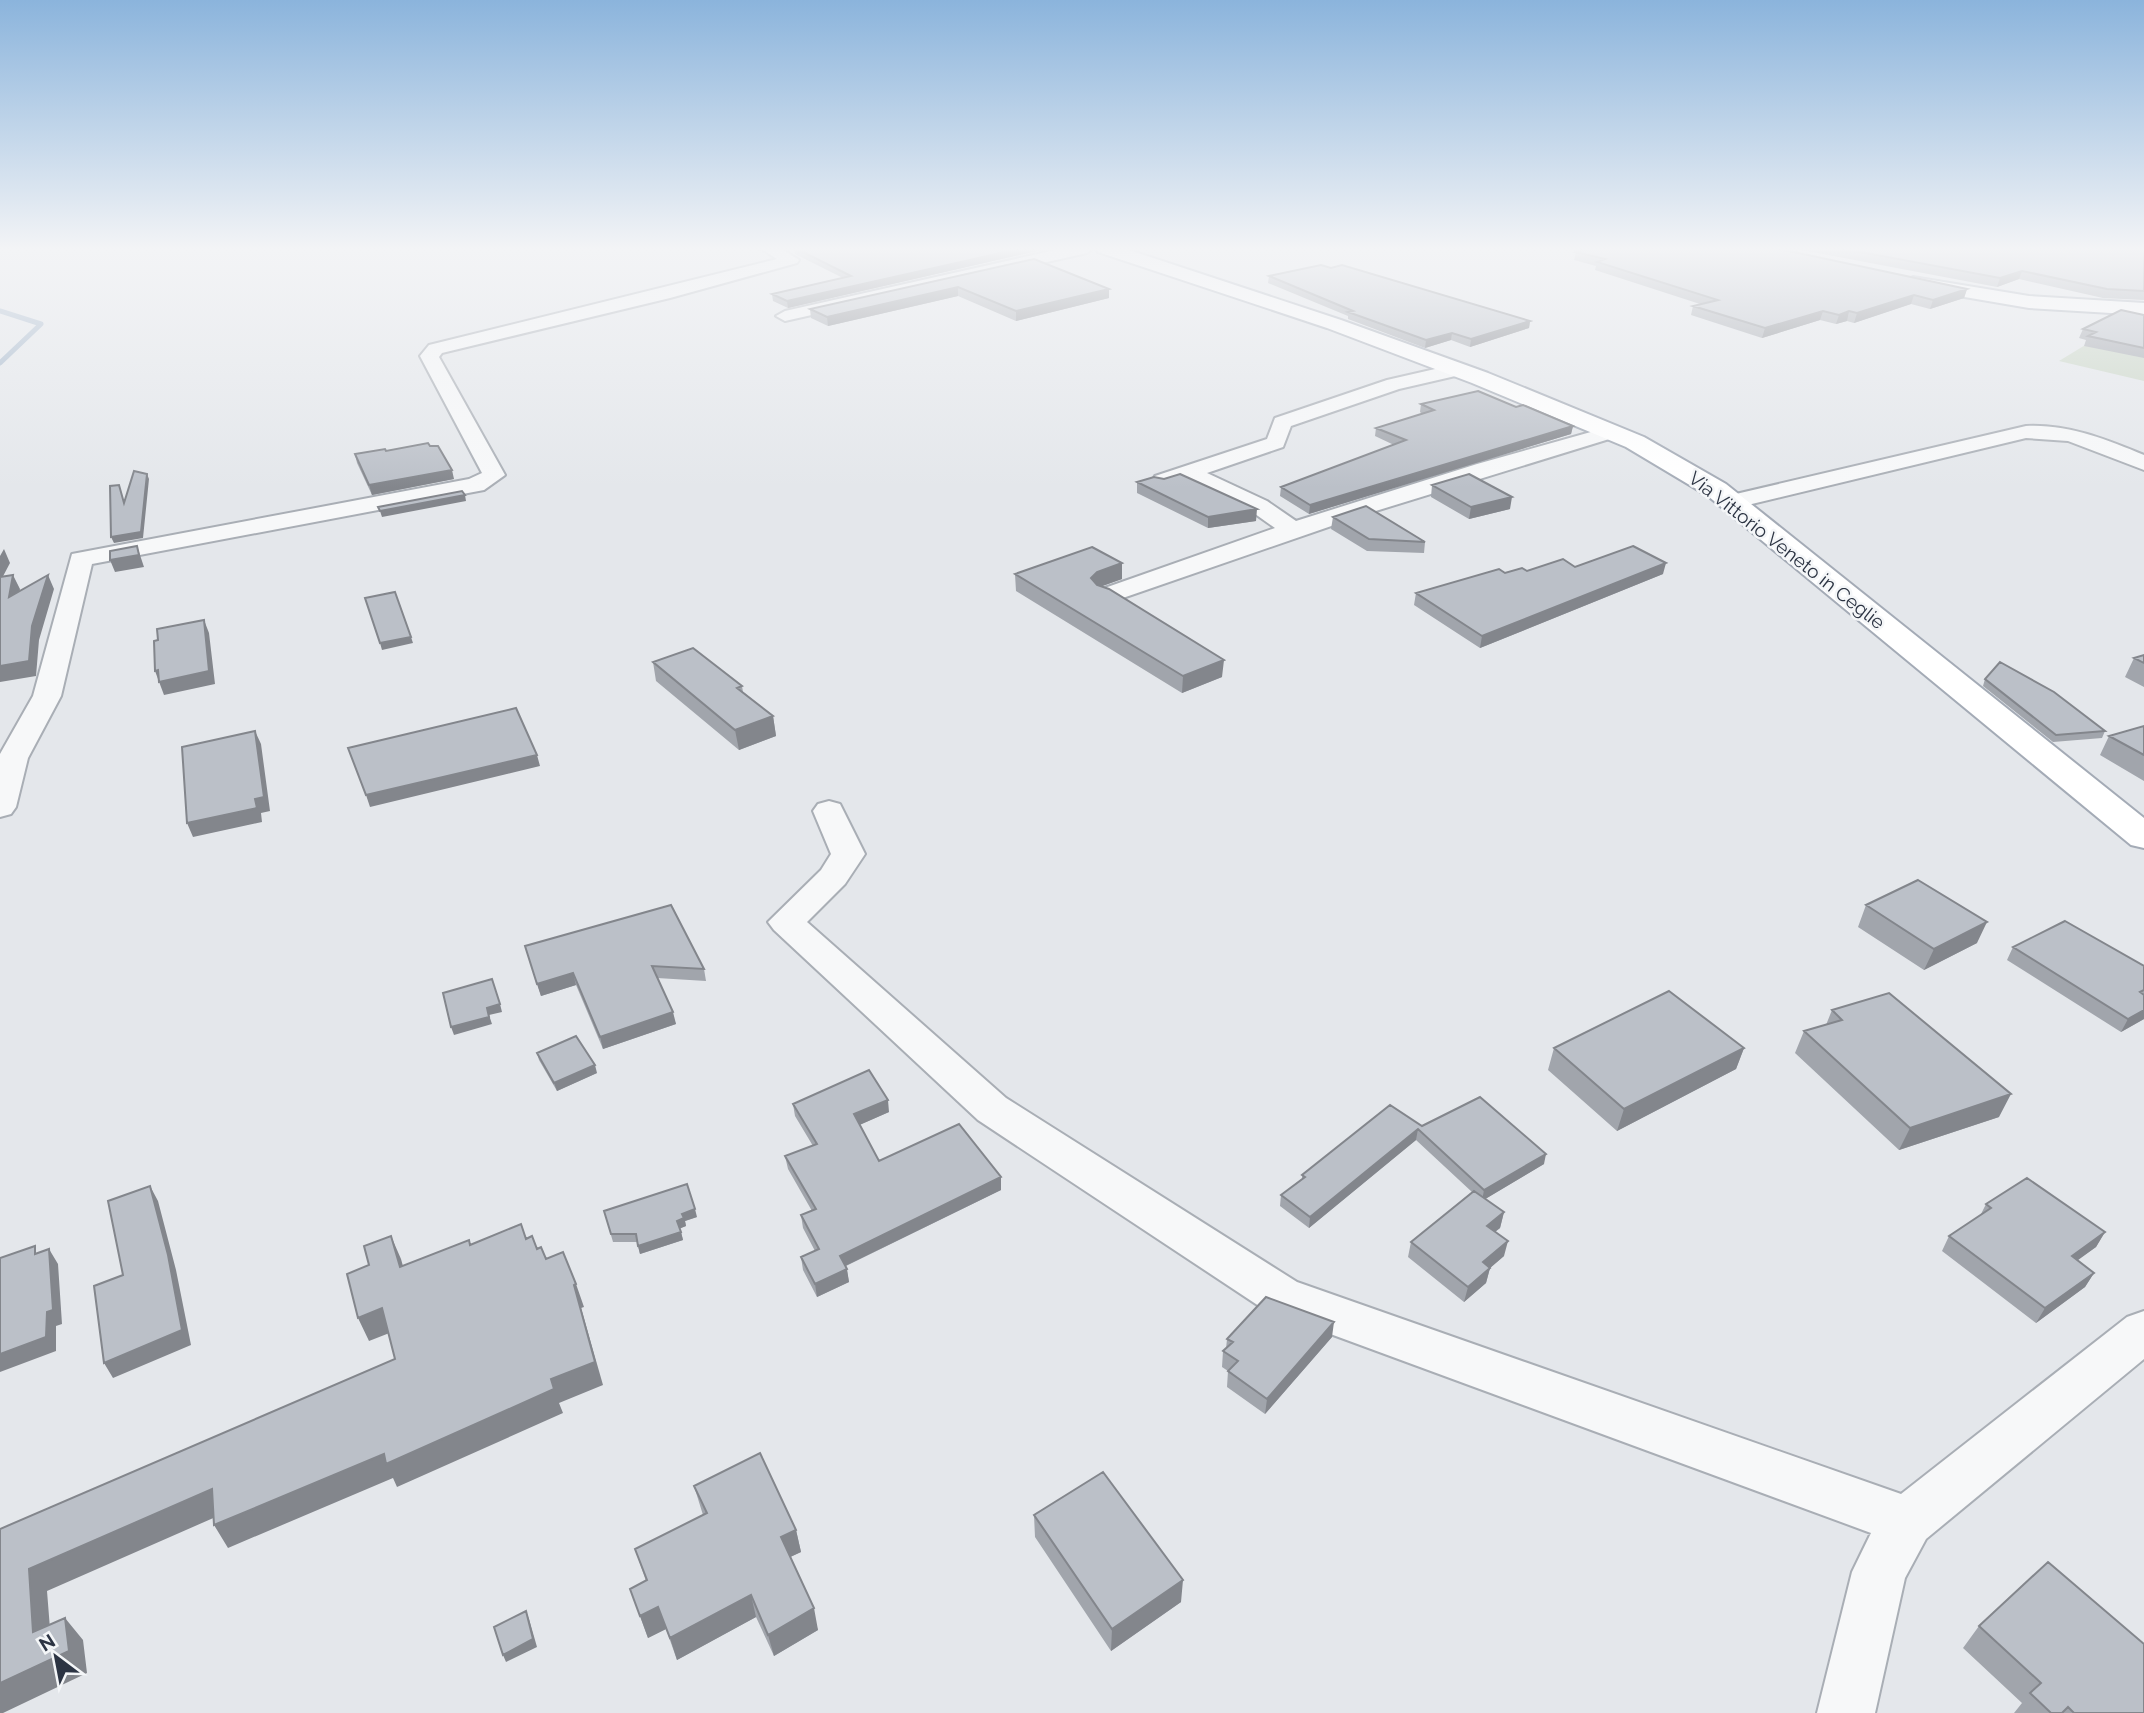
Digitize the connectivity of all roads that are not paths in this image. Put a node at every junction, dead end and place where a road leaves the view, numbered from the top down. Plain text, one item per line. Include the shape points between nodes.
1 (524, 328) edge
2 (1345, 328) edge
3 (1457, 370) junction
4 (1612, 432) junction
5 (2144, 463) edge
6 (1189, 473) junction
7 (1163, 481) edge
8 (1731, 502) junction
9 (1293, 530) junction
10 (1108, 595) edge
11 (0, 807) edge
12 (829, 811) dead end
13 (2144, 837) edge
14 (2144, 1331) edge
15 (1907, 1521) junction
16 (1846, 1713) edge

1 - 11 street via 436,349 429,356 494,475 476,485 81,559 47,696 13,758
2 - 3 main road, Via Vittorio Veneto in Ceglie
3 - 4 main road, Via Vittorio Veneto in Ceglie
3 - 6 street via 1394,384 1282,422 1276,443
4 - 8 main road, Via Vittorio Veneto in Ceglie via 1673,462
4 - 9 street via 1484,467
5 - 8 street via 2047,429
6 - 7 street
6 - 9 street via 1259,506
8 - 13 main road, Via Vittorio Veneto in Ceglie
9 - 10 street
12 - 15 street via 848,854 833,877 786,922 992,1109 1281,1296
14 - 15 street
15 - 16 street via 1880,1572

